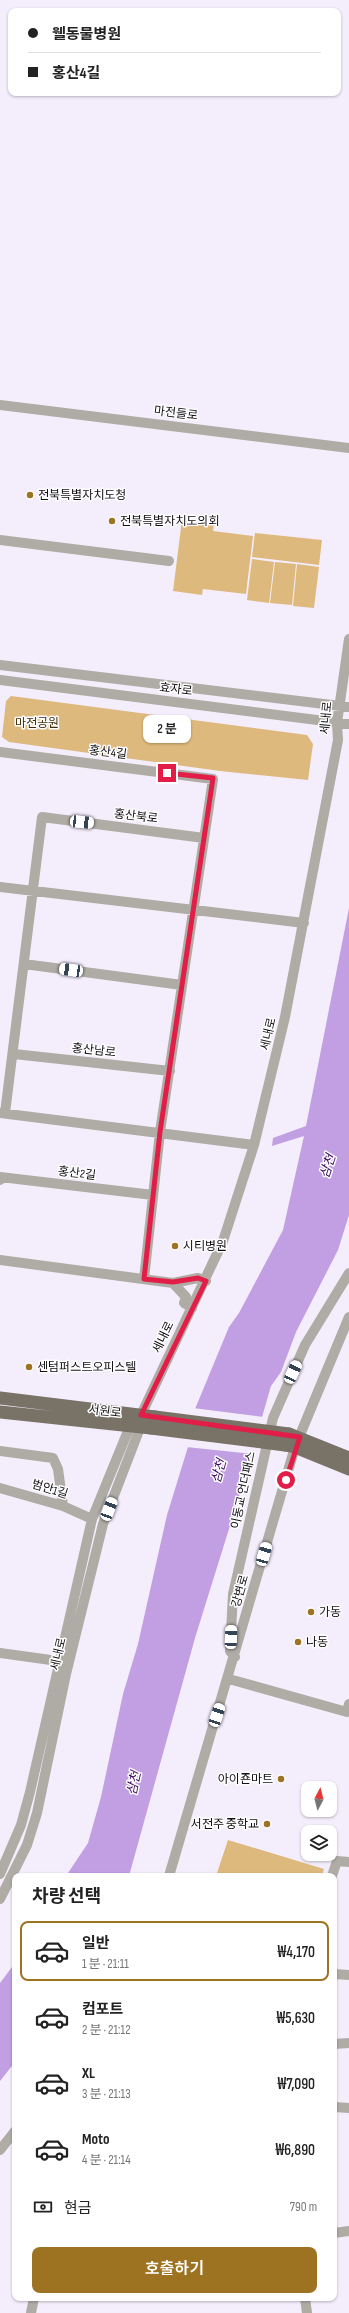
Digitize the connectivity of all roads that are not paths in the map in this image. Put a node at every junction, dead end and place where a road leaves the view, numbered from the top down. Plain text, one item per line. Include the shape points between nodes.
1 (0, 405) edge
2 (349, 448) edge
3 (0, 540) edge
4 (169, 561) dead end
5 (349, 639) edge
6 (0, 665) edge
7 (0, 680) edge
8 (344, 706) edge
9 (337, 723) junction
10 (349, 724) edge
11 (0, 752) edge
12 (204, 838) junction
13 (0, 887) edge
14 (34, 891) junction
15 (193, 910) junction
16 (304, 923) junction
17 (24, 964) junction
18 (182, 985) junction
19 (14, 1054) junction
20 (170, 1071) junction
21 (3, 1113) edge
22 (160, 1132) junction
23 (254, 1145) junction
24 (0, 1180) edge
25 (153, 1195) junction
26 (0, 1260) edge
27 (349, 1273) edge
28 (144, 1279) junction
29 (206, 1281) junction
30 (173, 1282) junction
31 (192, 1308) junction
32 (349, 1317) edge
33 (0, 1398) edge
34 (0, 1412) edge
35 (144, 1423) junction
36 (292, 1441) junction
37 (0, 1451) edge
38 (349, 1458) edge
39 (349, 1470) edge
40 (0, 1488) edge
41 (63, 1506) junction
42 (92, 1519) junction
43 (0, 1652) edge
44 (235, 1657) junction
45 (64, 1662) junction
46 (228, 1679) junction
47 (348, 1708) edge
48 (349, 1862) edge
49 (13, 1873) edge
50 (170, 1873) edge
51 (333, 1873) edge
52 (0, 1874) edge
53 (12, 1874) edge
54 (0, 1899) edge
55 (337, 1974) edge
56 (349, 1975) edge
57 (349, 2043) edge
58 (337, 2044) edge
59 (337, 2107) edge
60 (349, 2108) edge
61 (12, 2135) edge
62 (0, 2150) edge
63 (349, 2231) edge
64 (337, 2233) edge
65 (33, 2301) edge
66 (305, 2301) edge
67 (31, 2313) edge
68 (307, 2313) edge

1 - 2 street, 마전들로
3 - 4 street
5 - 8 street, 세내로
6 - 8 street, 효자로
7 - 9 street, 효자로
8 - 9 street, 세내로
9 - 10 street, 효자로
9 - 16 street, 세내로 via 338,740
11 - 12 street, 홍산4길 via 213,778
12 - 14 street, 홍산북로 via 42,818
12 - 15 street
13 - 14 street
14 - 15 street
14 - 17 street, 홍산북로
15 - 16 street
15 - 18 street
16 - 23 street, 세내로 via 284,1024
17 - 18 street
17 - 19 street, 홍산북로
18 - 20 street
19 - 20 street, 홍산남로
19 - 21 street
20 - 22 street
21 - 22 street
22 - 23 street
22 - 25 street
23 - 29 street, 세내로 via 223,1241
24 - 25 street, 홍산2길 via 0,1177
25 - 28 street
26 - 28 street
27 - 44 street, 이동교 언더패스 via 305,1345 273,1418 233,1594 230,1651
28 - 30 street
29 - 30 street via 198,1278
29 - 31 street, 세내로
30 - 31 street via 186,1297 184,1303
31 - 35 street, 세내로
32 - 36 street, 강변로
33 - 35 main road, 서원로
34 - 35 main road, 서원로
35 - 36 main road, 서원로, bridge
35 - 42 street, 세내로
35 - 45 street, 세내로 via 103,1524
36 - 38 main road, 서원로
36 - 39 main road, 서원로
36 - 44 street, 강변로
37 - 41 street via 53,1458 58,1469
40 - 41 street, 범안1길
41 - 42 street, 범안1길
42 - 45 street, 세내로
43 - 45 street
44 - 46 street, 강변로
45 - 49 street, 세내로 via 37,1813
45 - 52 street, 세내로 via 21,1825
46 - 47 street
46 - 50 street, 강변로
48 - 51 street via 337,1861
53 - 54 street, 세내로
55 - 56 street
57 - 58 street
59 - 60 street
61 - 62 street
63 - 64 street
65 - 67 street
66 - 68 street

